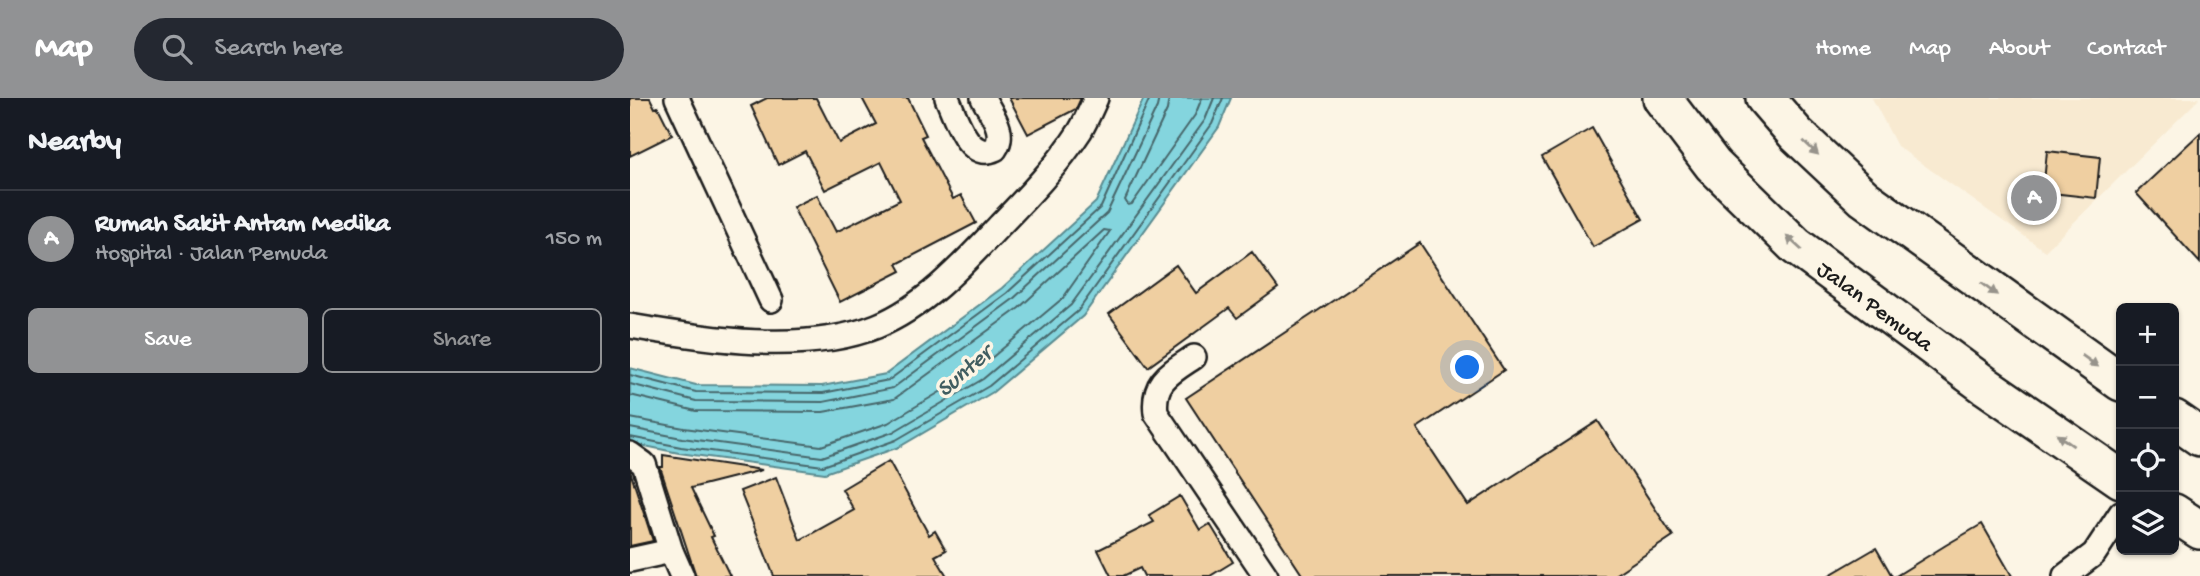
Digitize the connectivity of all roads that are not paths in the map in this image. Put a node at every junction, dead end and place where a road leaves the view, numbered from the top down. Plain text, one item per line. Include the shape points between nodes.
1 (677, 98) edge
2 (947, 98) edge
3 (983, 98) edge
4 (1096, 98) edge
5 (1662, 98) edge
6 (1765, 98) edge
7 (771, 300) dead end
8 (630, 326) edge
9 (1194, 357) dead end
10 (2116, 378) edge
11 (2179, 422) edge
12 (2200, 437) edge
13 (630, 454) edge
14 (2116, 476) edge
15 (2179, 516) edge
16 (2116, 521) edge
17 (2200, 530) edge
18 (671, 551) junction
19 (630, 560) edge
20 (682, 576) edge
21 (1266, 576) edge
22 (2064, 576) edge

1 - 7 street
2 - 3 street via 968,141 982,153 995,149 1001,134
4 - 8 street via 1080,131 970,257 916,303 879,325 807,343 692,337
14 -> 5 main road, Jalan Pemuda via 1796,247 1713,165
6 -> 10 main road via 1864,198
9 - 21 street via 1160,385 1154,398 1157,413
11 - 12 main road
13 - 18 street via 644,464
15 - 17 main road
16 - 22 street via 2094,554
18 - 19 street
18 - 20 street

